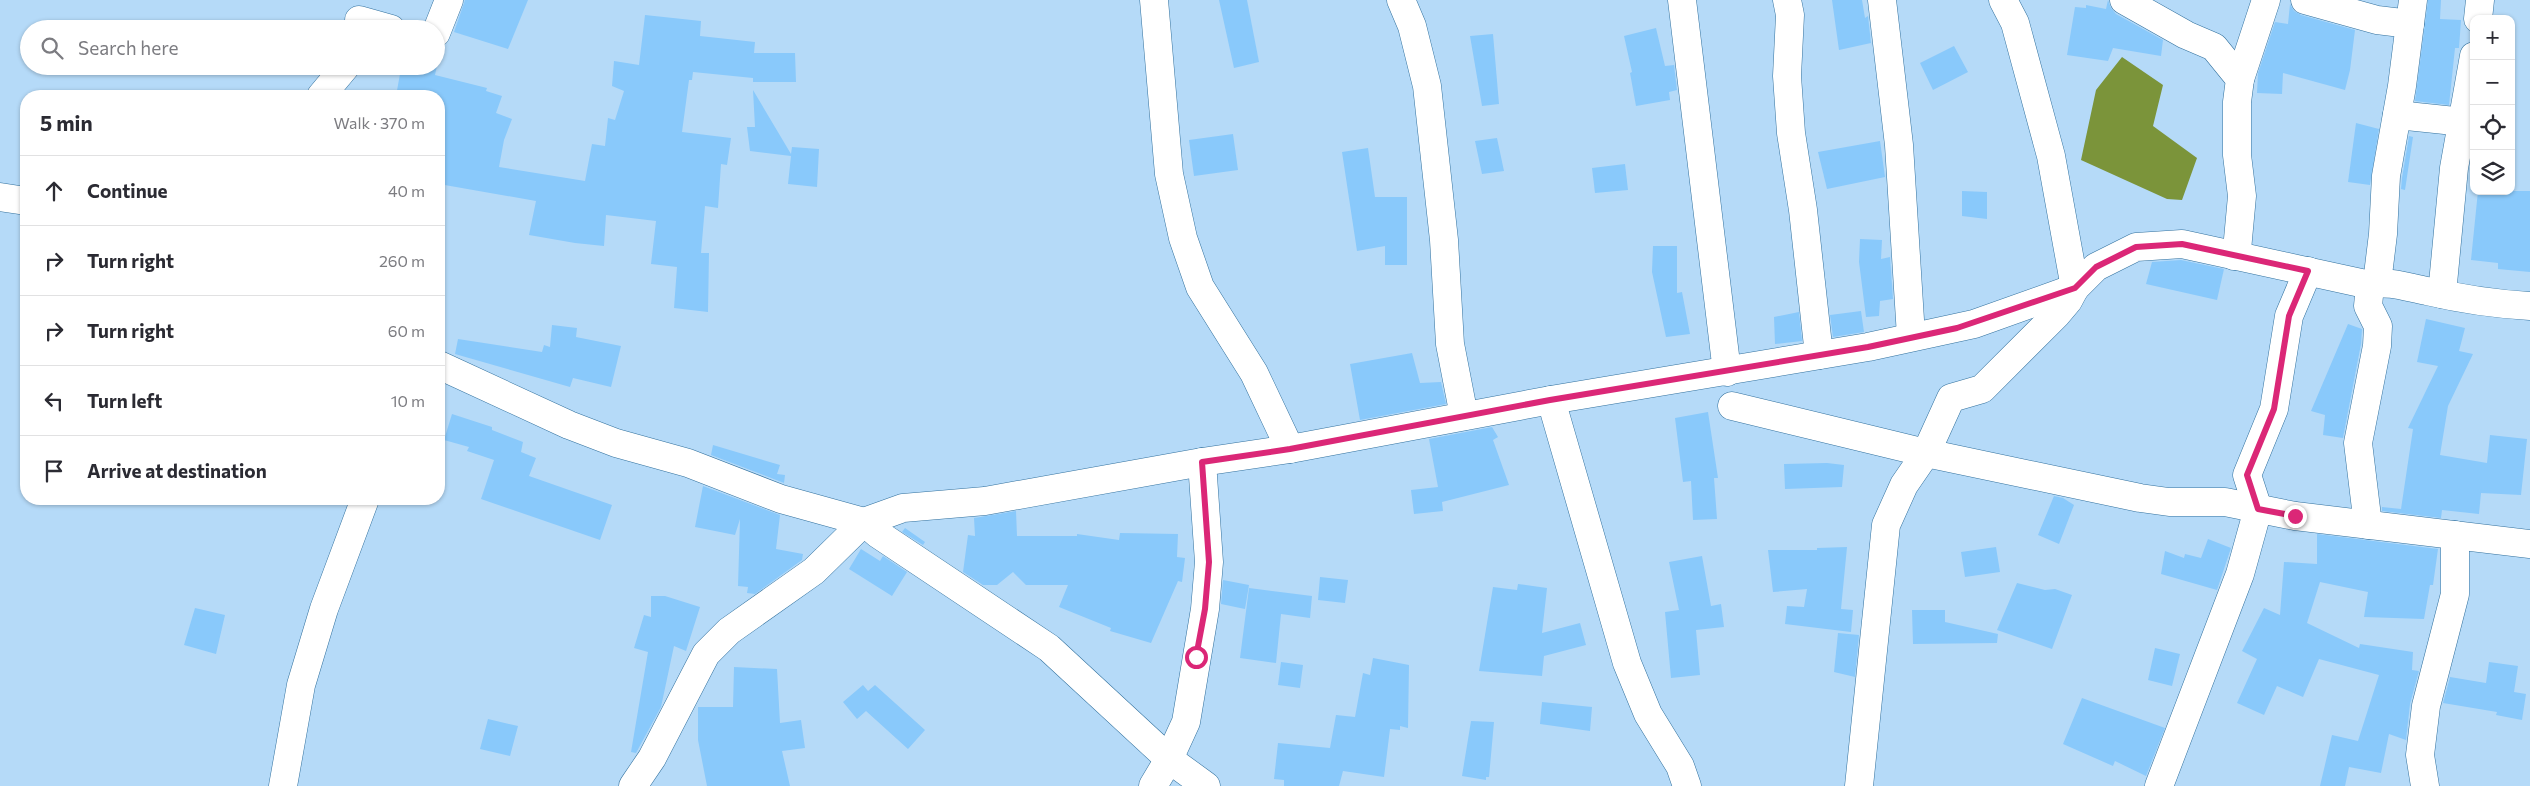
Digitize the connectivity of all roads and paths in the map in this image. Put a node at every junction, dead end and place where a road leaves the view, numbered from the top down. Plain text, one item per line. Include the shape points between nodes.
1 (449, 0) edge
2 (1154, 0) edge
3 (1401, 0) edge
4 (1682, 0) edge
5 (1787, 0) edge
6 (1882, 0) edge
7 (2003, 0) edge
8 (2124, 0) edge
9 (2266, 0) edge
10 (2305, 0) edge
11 (2480, 0) edge
12 (2411, 12) edge
13 (2478, 15) edge
14 (441, 20) edge
15 (2474, 60) edge
16 (339, 75) edge
17 (2240, 79) junction
18 (327, 90) edge
19 (2397, 114) junction
20 (2468, 122) edge
21 (0, 197) edge
22 (20, 200) edge
23 (2234, 256) junction
24 (2308, 271) junction
25 (2374, 284) junction
26 (2075, 288) junction
27 (2442, 294) junction
28 (2530, 306) edge
29 (1911, 336) junction
30 (1819, 356) junction
31 (445, 368) edge
32 (1727, 372) junction
33 (1550, 400) junction
34 (1732, 406) dead end
35 (1464, 416) junction
36 (1290, 449) junction
37 (1926, 453) junction
38 (1202, 462) junction
39 (364, 505) edge
40 (2258, 509) junction
41 (864, 522) junction
42 (2368, 525) junction
43 (2455, 535) junction
44 (2530, 544) edge
45 (1169, 759) junction
46 (283, 786) edge
47 (633, 786) edge
48 (1153, 786) edge
49 (1206, 786) edge
50 (1687, 786) edge
51 (1860, 786) edge
52 (2159, 786) edge
53 (2425, 786) edge

1 - 14 street
2 - 36 street via 1169,174 1183,238 1200,286 1254,373
3 - 35 street via 1412,26 1427,86 1444,240 1450,344
4 - 32 street
5 - 30 street via 1790,15 1787,76 1791,133
6 - 29 street via 1900,145
7 - 26 street via 2015,23 2052,156
8 - 17 street via 2214,48
9 - 17 street
10 - 12 street via 2377,20
11 - 13 street
12 - 19 street
15 - 20 street
16 - 18 street
17 - 23 street via 2237,155 2242,196
19 - 20 street
19 - 25 street via 2386,176 2383,234
20 - 27 street via 2454,168
21 - 22 street
23 - 24 street
23 - 26 street via 2182,244 2136,247 2096,267
24 - 25 street
24 - 40 street via 2289,316 2274,409 2247,475
25 - 27 street
25 - 42 street via 2368,306 2378,326 2377,346 2358,443
26 - 29 street via 1974,324
26 - 37 street via 2062,307 1982,389 1951,398
27 - 28 street via 2494,304
29 - 30 street
30 - 32 street
31 - 41 street via 616,443 688,463 780,499
32 - 33 street
33 - 35 street
33 - 50 street via 1627,664 1648,714 1680,766
34 - 37 street
35 - 36 street
36 - 38 street
37 - 40 street via 2140,498 2169,502 2225,502
37 - 51 street via 1904,485 1886,525
38 - 41 street via 985,501 904,508
38 - 45 street via 1209,562 1205,609 1186,722
39 - 46 street via 324,608 299,691
40 - 42 street
40 - 52 street via 2240,574
41 - 45 street via 1049,648
41 - 47 street via 814,571 729,631 706,654 652,758
42 - 43 street
43 - 44 street
43 - 53 street via 2455,594 2426,706 2420,755
45 - 48 street
45 - 49 street

